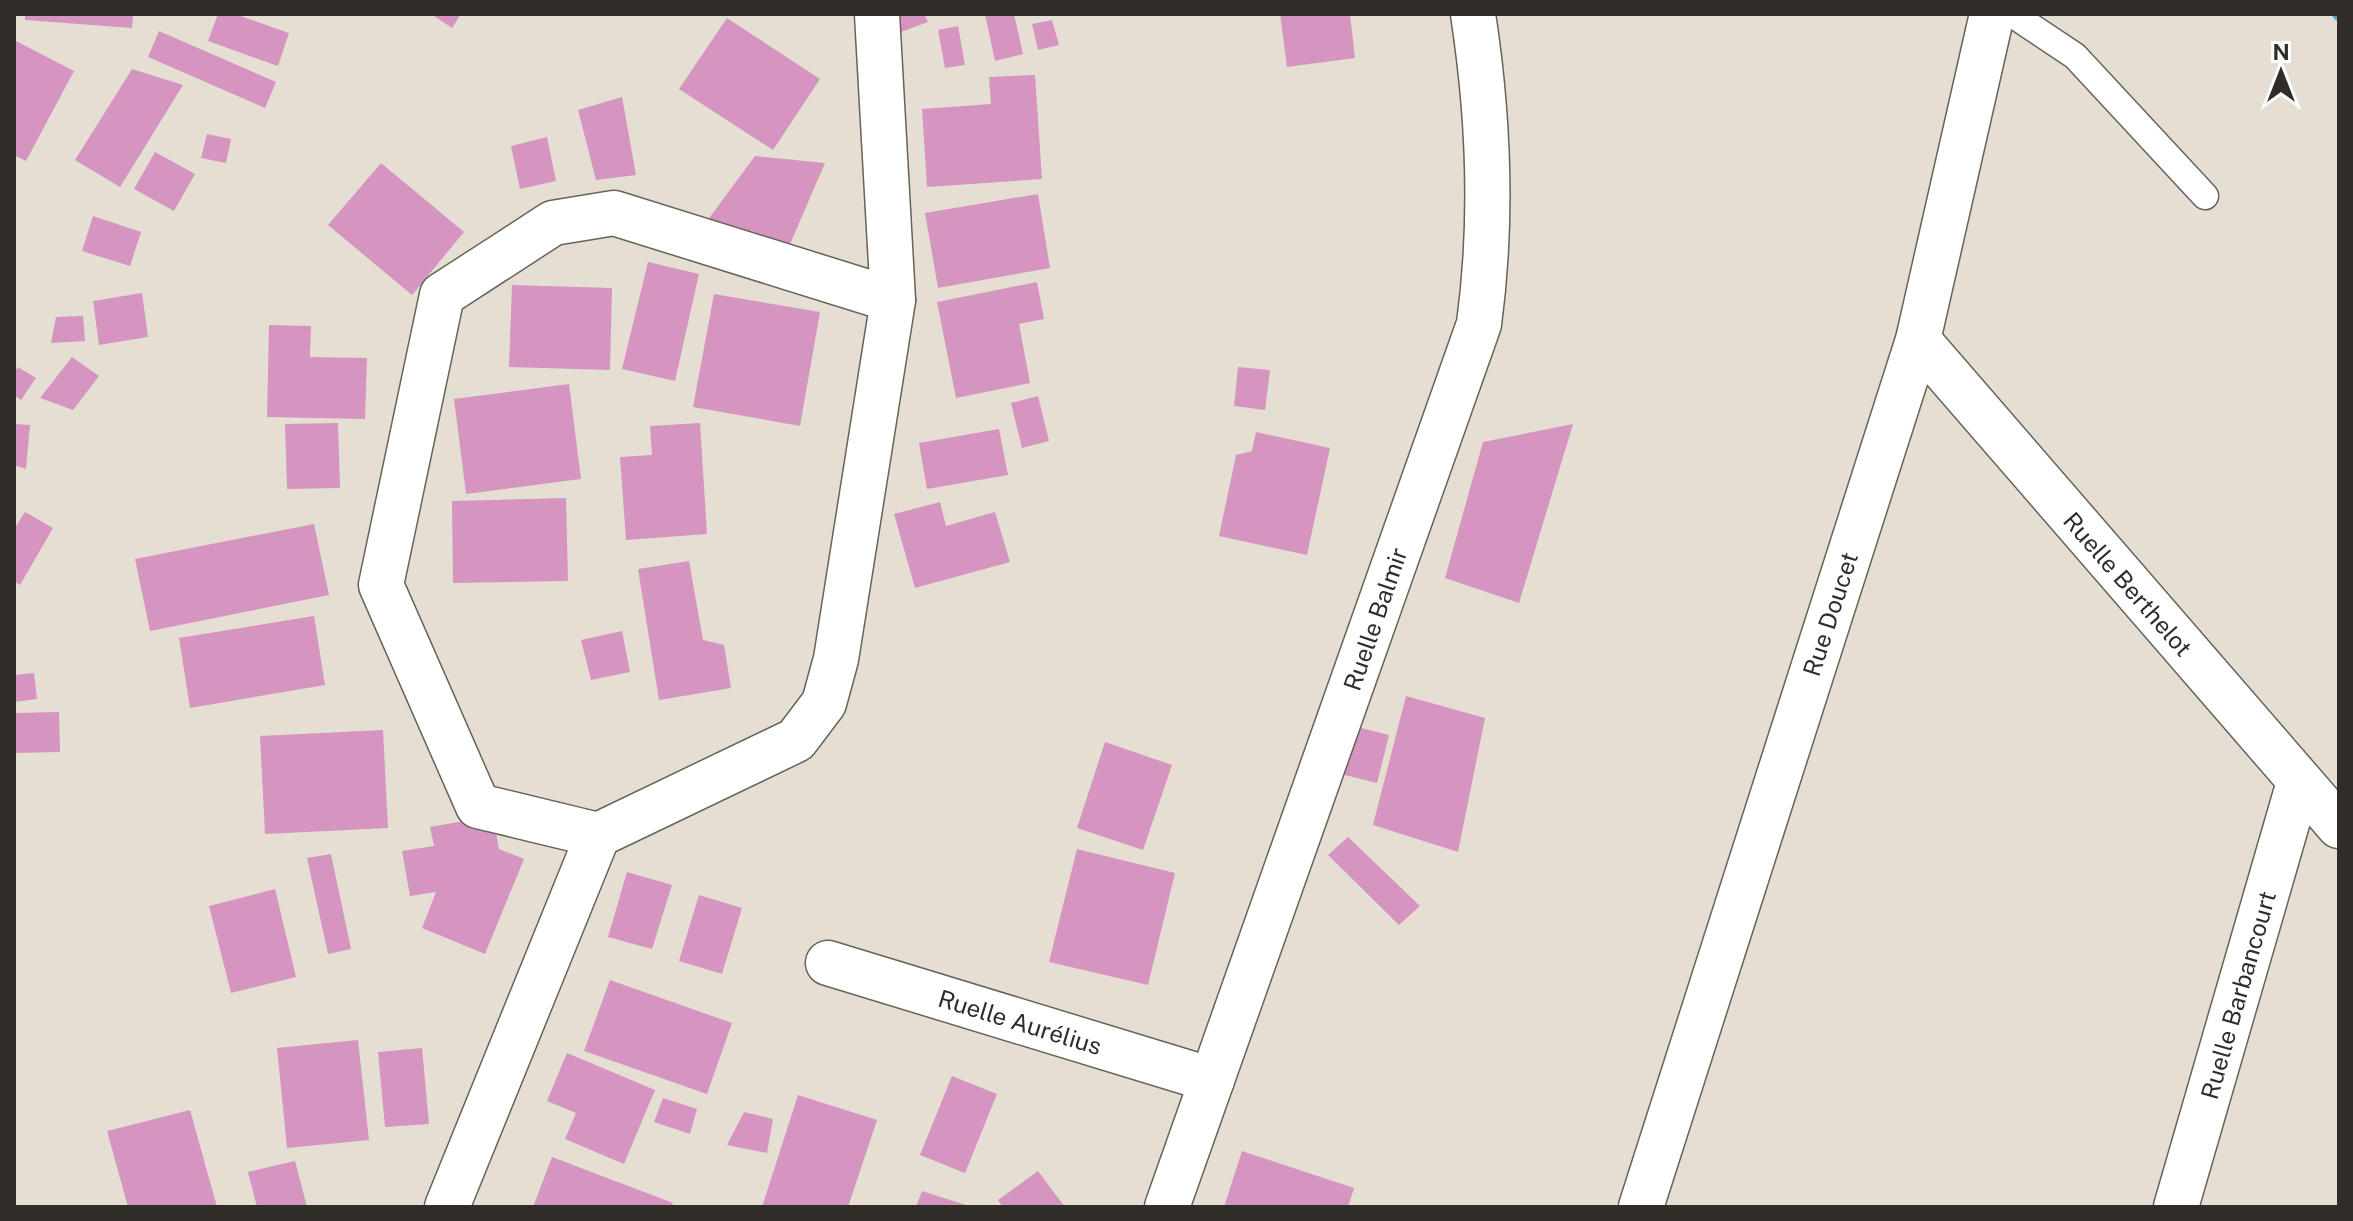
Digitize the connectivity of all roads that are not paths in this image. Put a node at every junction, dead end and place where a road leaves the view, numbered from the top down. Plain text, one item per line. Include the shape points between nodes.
1 (877, 14) edge
2 (1473, 14) edge
3 (1992, 14) edge
4 (2012, 14) edge
5 (2205, 196) dead end
6 (893, 300) junction
7 (1918, 340) junction
8 (2299, 782) junction
9 (2339, 826) edge
10 (598, 835) junction
11 (828, 963) dead end
12 (1212, 1080) junction
13 (447, 1207) edge
14 (1167, 1207) edge
15 (1641, 1207) edge
16 (2176, 1207) edge

1 - 6 street
2 - 12 street, Ruelle Balmir via 1490,180 1479,324
3 - 7 street, Rue Doucet
4 - 5 lane via 2075,56
6 - 10 street via 836,659 824,703 796,740
6 - 10 street via 614,213 553,223 442,295 381,585 478,806
7 - 8 street, Ruelle Berthelot
7 - 15 street, Rue Doucet
8 - 9 street, Ruelle Berthelot
8 - 16 street, Ruelle Barbancourt
10 - 13 street
11 - 12 street, Ruelle Aurélius
12 - 14 street, Ruelle Balmir

